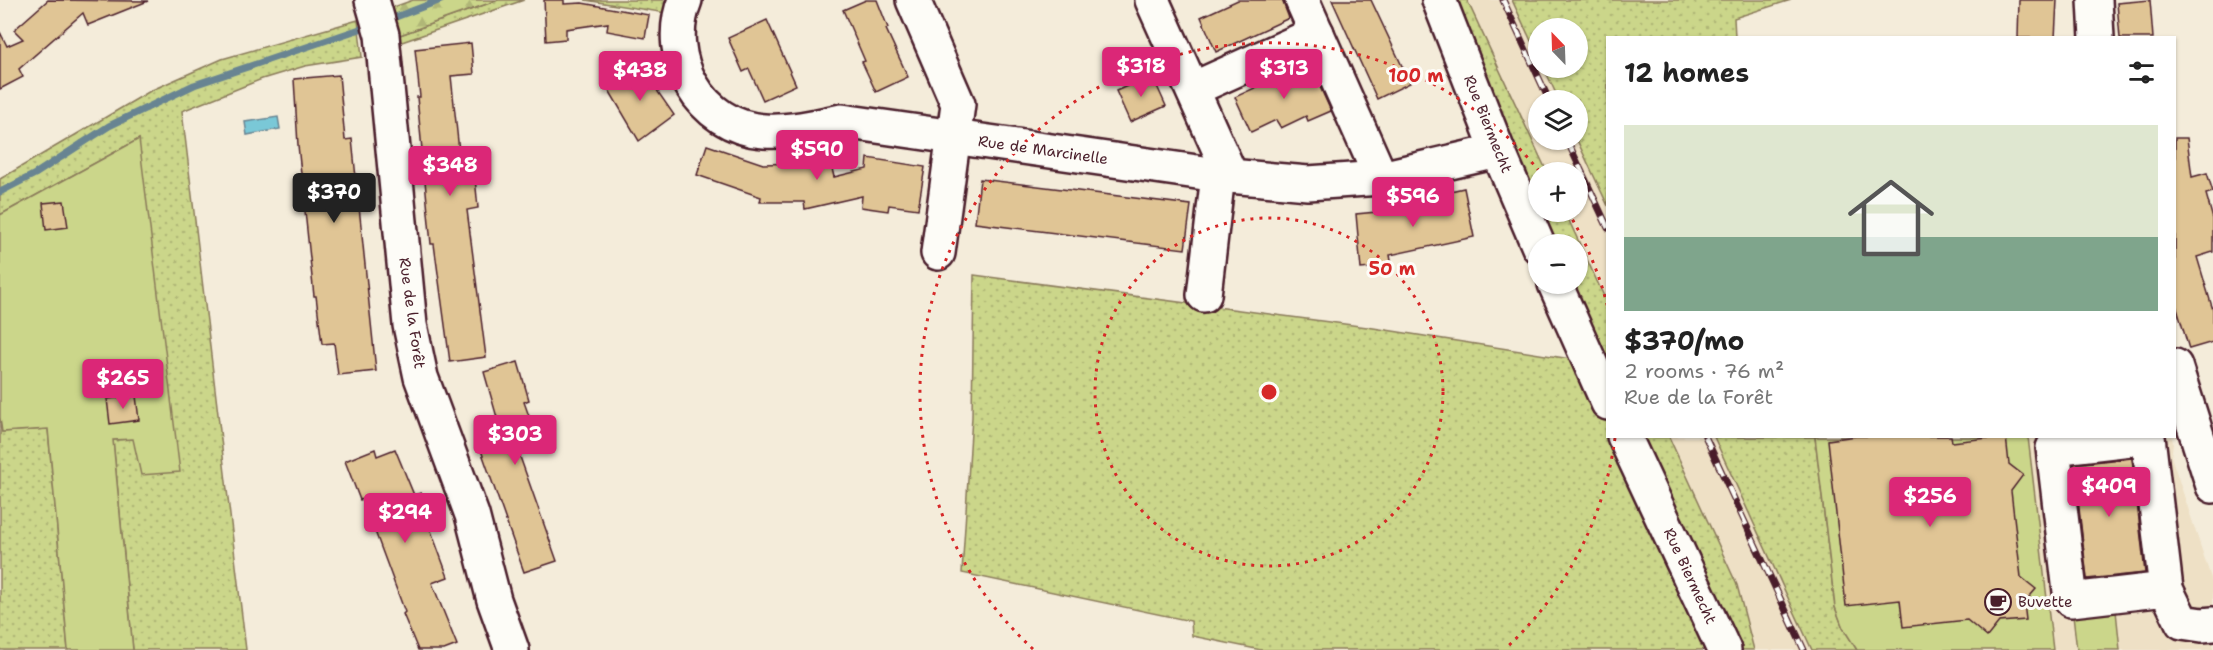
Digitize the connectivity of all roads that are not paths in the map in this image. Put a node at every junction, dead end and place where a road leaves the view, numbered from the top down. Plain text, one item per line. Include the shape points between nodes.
1 (372, 0) edge
2 (685, 0) edge
3 (913, 0) edge
4 (1152, 0) edge
5 (1302, 0) edge
6 (1439, 0) edge
7 (2095, 0) edge
8 (1317, 33) junction
9 (2097, 36) edge
10 (1193, 89) junction
11 (955, 137) junction
12 (1498, 151) junction
13 (1224, 176) junction
14 (1381, 178) junction
15 (1533, 234) edge
16 (938, 253) dead end
17 (1559, 294) edge
18 (1204, 295) dead end
19 (2176, 369) edge
20 (1606, 399) edge
21 (1625, 438) edge
22 (2139, 438) edge
23 (2148, 438) edge
24 (2213, 486) edge
25 (2166, 589) junction
26 (2213, 624) edge
27 (512, 650) edge
28 (1724, 650) edge

1 - 27 street, Rue de la Forêt via 382,35 410,325 421,377 472,515 494,600
2 - 11 street, Rue de Marcinelle via 677,35 688,80 701,100 740,126 786,131 842,121
3 - 11 street via 958,104
4 - 10 street
5 - 8 street
6 - 12 street, Rue Biermecht
7 - 9 street
8 - 10 street
8 - 14 street
10 - 13 street
11 - 13 street, Rue de Marcinelle
11 - 16 street
12 - 14 street, Rue de Marcinelle
12 - 15 street, Rue Biermecht
13 - 14 street, Rue de Marcinelle via 1308,183
13 - 18 street
17 - 20 street
19 - 24 street
21 - 28 street, Rue Biermecht
22 - 25 street via 2053,448 2071,600
23 - 25 street
25 - 26 street via 2182,622

